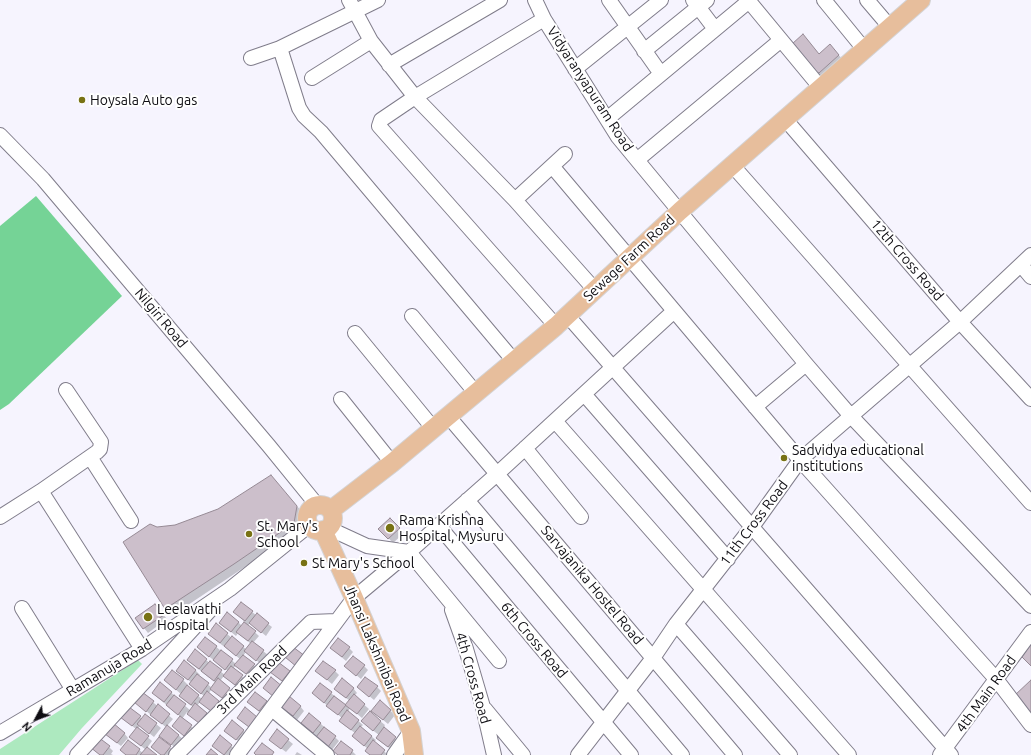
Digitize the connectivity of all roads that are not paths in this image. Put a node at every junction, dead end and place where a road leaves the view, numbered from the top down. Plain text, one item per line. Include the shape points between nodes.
1 (378, 0) edge
2 (500, 0) edge
3 (535, 0) edge
4 (609, 0) edge
5 (661, 0) edge
6 (824, 0) edge
7 (868, 0) edge
8 (921, 0) edge
9 (749, 1) edge
10 (699, 2) edge
11 (352, 6) edge
12 (544, 19) junction
13 (626, 26) junction
14 (890, 27) junction
15 (715, 29) junction
16 (781, 40) junction
17 (371, 41) junction
18 (280, 48) junction
19 (864, 49) junction
20 (644, 51) junction
21 (251, 58) dead end
22 (389, 65) junction
23 (575, 69) junction
24 (661, 74) junction
25 (312, 78) dead end
26 (820, 87) junction
27 (415, 97) junction
28 (607, 119) junction
29 (785, 119) junction
30 (0, 134) edge
31 (565, 154) dead end
32 (637, 160) junction
33 (552, 166) junction
34 (732, 166) junction
35 (515, 200) junction
36 (680, 211) junction
37 (1031, 255) edge
38 (630, 258) junction
39 (1021, 265) junction
40 (1031, 277) edge
41 (595, 290) junction
42 (674, 311) junction
43 (412, 316) dead end
44 (561, 321) junction
45 (960, 322) junction
46 (355, 333) dead end
47 (514, 361) junction
48 (806, 364) junction
49 (909, 366) junction
50 (612, 368) junction
51 (66, 390) dead end
52 (475, 392) junction
53 (584, 394) junction
54 (341, 399) dead end
55 (1031, 399) edge
56 (756, 407) junction
57 (850, 415) junction
58 (448, 416) junction
59 (555, 421) junction
60 (433, 428) junction
61 (525, 448) junction
62 (90, 457) junction
63 (800, 460) junction
64 (392, 463) junction
65 (497, 474) junction
66 (41, 491) junction
67 (467, 500) junction
68 (1031, 504) edge
69 (324, 508) junction
70 (0, 517) edge
71 (582, 517) dead end
72 (131, 521) dead end
73 (438, 525) junction
74 (320, 527) junction
75 (752, 527) junction
76 (409, 552) junction
77 (728, 559) junction
78 (230, 589) junction
79 (704, 590) junction
80 (354, 598) junction
81 (449, 601) junction
82 (1031, 606) edge
83 (22, 608) dead end
84 (336, 621) junction
85 (676, 624) junction
86 (1031, 632) edge
87 (142, 649) junction
88 (653, 658) junction
89 (499, 661) dead end
90 (996, 679) junction
91 (73, 690) junction
92 (627, 690) junction
93 (483, 707) junction
94 (272, 709) junction
95 (602, 722) junction
96 (1031, 725) edge
97 (411, 730) junction
98 (0, 733) edge
99 (946, 753) edge
100 (77, 755) edge
101 (176, 755) edge
102 (237, 755) edge
103 (327, 755) edge
104 (394, 755) edge
105 (414, 755) edge
106 (494, 755) edge
107 (523, 755) edge
108 (578, 755) edge
109 (631, 755) edge
110 (682, 755) edge
111 (735, 755) edge
112 (790, 755) edge
113 (849, 755) edge

1 - 11 street
2 - 22 street
3 - 12 street, Vidyaranyapuram Road
4 - 13 street
5 - 13 street
6 - 19 street
7 - 14 street
8 - 14 main road, Sewage Farm Road
9 - 15 street
9 - 16 street
10 - 15 street
10 - 20 street
11 - 17 street
11 - 18 street
12 - 23 street, Vidyaranyapuram Road
12 - 27 street
13 - 20 street
13 - 23 street
14 - 19 main road, Sewage Farm Road
15 - 24 street
16 - 26 street
16 - 32 street
17 - 22 street
17 - 25 street
18 - 21 street
18 - 47 street via 299,108 304,116 321,132
19 - 26 main road, Sewage Farm Road
20 - 24 street
22 - 27 street
23 - 28 street, Vidyaranyapuram Road
24 - 28 street
26 - 29 main road, Sewage Farm Road
27 - 35 street
27 - 44 street via 381,120 379,126
28 - 32 street, Vidyaranyapuram Road
29 - 34 main road, Sewage Farm Road
29 - 45 street, 12th Cross Road
30 - 69 street, Nilgiri Road via 43,179
31 - 33 street
32 - 36 street, Vidyaranyapuram Road
33 - 35 street
33 - 38 street
34 - 36 main road, Sewage Farm Road
34 - 49 street
35 - 41 street
36 - 38 main road, Sewage Farm Road
36 - 48 street, Vidyaranyapuram Road
37 - 39 street, 11th Cross Road
38 - 41 main road, Sewage Farm Road
38 - 42 street
39 - 40 street
39 - 45 street, 11th Cross Road
41 - 44 main road, Sewage Farm Road
42 - 50 street
42 - 56 street
43 - 52 street
44 - 47 main road, Sewage Farm Road
44 - 50 street
45 - 49 street, 11th Cross Road
45 - 55 street, 12th Cross Road
46 - 60 street
47 - 52 main road, Sewage Farm Road
48 - 56 street
48 - 57 street, Vidyaranyapuram Road
49 - 57 street, 11th Cross Road
49 - 68 street
50 - 53 street
50 - 75 street
51 - 62 street via 101,442 100,449
52 - 58 main road, Sewage Farm Road
53 - 59 street
53 - 77 street
54 - 64 street
56 - 63 street
57 - 63 street, 11th Cross Road
57 - 82 street, Vidyaranyapuram Road
58 - 60 main road, Sewage Farm Road
58 - 65 street, Sarvajanika Hostel Road
59 - 61 street
59 - 79 street
60 - 64 main road, Sewage Farm Road
61 - 65 street
61 - 71 street
62 - 66 street
62 - 72 street
63 - 75 street, 11th Cross Road
63 - 90 street
64 - 69 main road, Sewage Farm Road
65 - 67 street
65 - 88 street, Sarvajanika Hostel Road
66 - 70 street
66 - 87 street
67 - 73 street
67 - 92 street
69 - 74 main road via 333,515 333,521
69 - 74 main road via 312,507 308,514
73 - 76 street
73 - 95 street, 6th Cross Road
74 - 76 street via 367,546
74 - 78 street, Ramanuja Road via 307,527
74 - 80 main road, Jhansi Lakshmibai Road
75 - 77 street, 11th Cross Road
75 - 99 street
76 - 80 street
76 - 81 street
77 - 79 street, 11th Cross Road
78 - 87 street, Ramanuja Road
78 - 100 street
79 - 85 street, 11th Cross Road
79 - 113 street
80 - 84 street
80 - 97 main road, Jhansi Lakshmibai Road
81 - 89 street
81 - 93 street, 4th Cross Road
83 - 91 street
84 - 94 street
84 - 101 street, 3rd Main Road via 311,622
85 - 88 street, 11th Cross Road
85 - 112 street
86 - 90 street, 4th Main Road
87 - 91 street, Ramanuja Road
88 - 92 street, 11th Cross Road
88 - 111 street, Sarvajanika Hostel Road
90 - 96 street
90 - 99 street, 4th Main Road
91 - 98 street, Ramanuja Road
92 - 95 street, 11th Cross Road
92 - 110 street
93 - 106 street, 4th Cross Road
93 - 107 street
94 - 102 street
94 - 103 street
95 - 108 street, 11th Cross Road
95 - 109 street, 6th Cross Road
97 - 104 street
97 - 105 main road, Jhansi Lakshmibai Road

